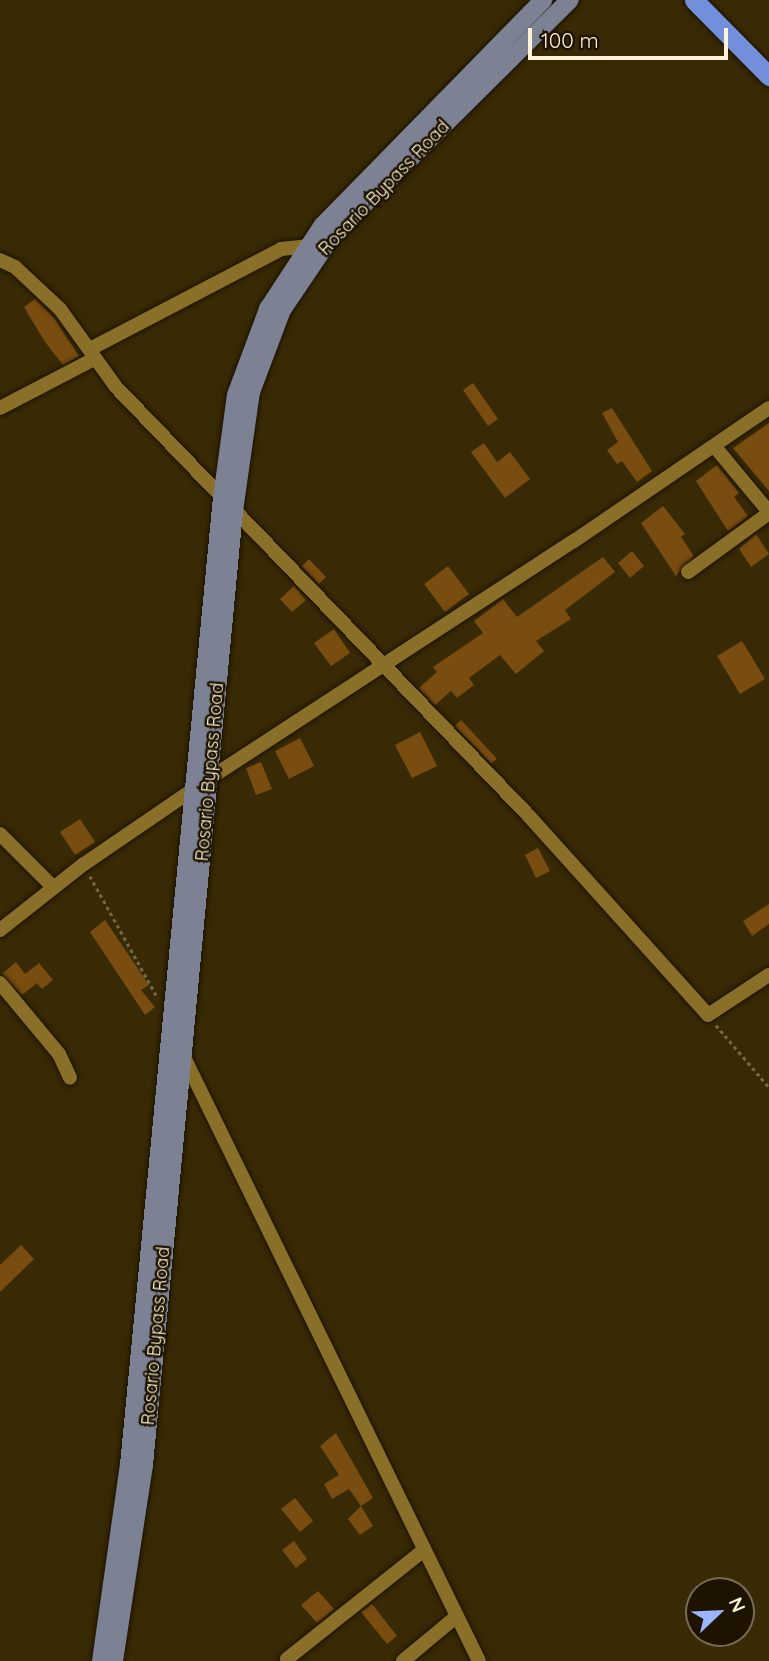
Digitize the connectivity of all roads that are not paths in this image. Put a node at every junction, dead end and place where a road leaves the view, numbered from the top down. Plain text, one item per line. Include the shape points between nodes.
1 (543, 0) edge
2 (570, 0) edge
3 (694, 0) edge
4 (769, 76) edge
5 (308, 246) junction
6 (0, 260) edge
7 (92, 354) junction
8 (0, 408) edge
9 (769, 408) edge
10 (715, 447) junction
11 (228, 504) junction
12 (769, 512) edge
13 (688, 572) dead end
14 (379, 665) junction
15 (203, 783) junction
16 (0, 834) edge
17 (53, 887) junction
18 (0, 930) edge
19 (769, 975) edge
20 (0, 983) edge
21 (183, 1055) junction
22 (70, 1078) dead end
23 (424, 1550) junction
24 (457, 1616) junction
25 (287, 1659) dead end
26 (101, 1661) edge
27 (114, 1661) edge
28 (403, 1661) edge
29 (479, 1661) edge

1 - 5 main road, Rosario Bypass Road
2 - 11 main road, Rosario Bypass Road via 332,236 305,272 261,355
3 - 4 highway
5 - 7 street via 281,249
5 - 11 main road, Rosario Bypass Road via 268,309 236,395
6 - 7 street via 41,290
7 - 8 street
7 - 11 street
9 - 10 street
10 - 12 street
10 - 14 street
11 - 14 street
11 - 15 main road, Rosario Bypass Road
12 - 13 street
14 - 15 street
14 - 19 street via 551,839 708,1016
15 - 17 street
15 - 21 main road, Rosario Bypass Road
15 - 26 main road, Rosario Bypass Road via 172,1030 129,1465
16 - 17 street
17 - 18 street
20 - 22 street via 59,1054
21 - 23 street
21 - 27 main road, Rosario Bypass Road via 144,1465
23 - 24 street
23 - 25 street
24 - 28 street
24 - 29 street

